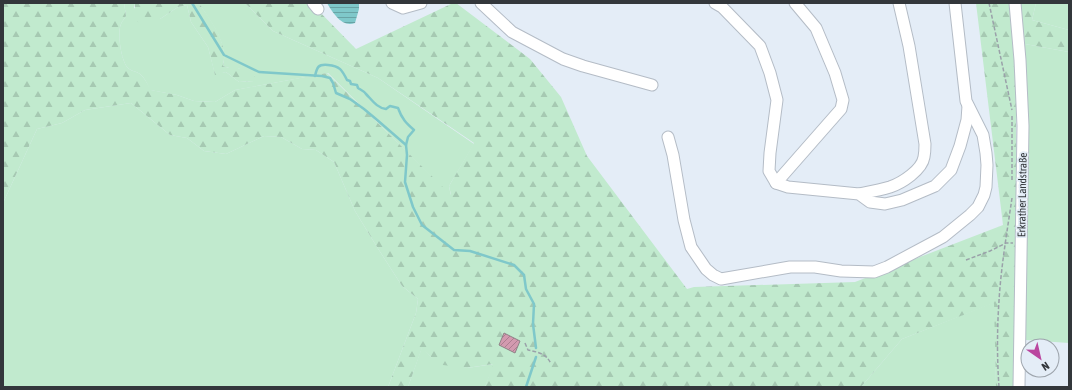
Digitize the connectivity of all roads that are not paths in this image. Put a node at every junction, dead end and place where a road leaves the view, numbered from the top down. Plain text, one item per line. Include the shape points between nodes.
1 (392, 3) edge
2 (421, 3) edge
3 (481, 3) edge
4 (715, 3) edge
5 (795, 3) edge
6 (899, 3) edge
7 (955, 3) edge
8 (1015, 3) edge
9 (652, 85) dead end
10 (968, 106) junction
11 (668, 137) dead end
12 (776, 183) junction
13 (859, 194) junction
14 (1019, 387) edge

1 - 2 street via 403,8
3 - 9 street via 512,32 563,59
4 - 12 street via 760,46 770,73 776,100 769,171
5 - 12 street via 816,28 844,100 841,109
6 - 13 street via 910,46 925,144 924,158 920,166 900,183
7 - 10 street
8 - 14 street, Erkrather Landstraße via 1023,126
10 - 11 street via 983,135 986,153 986,187 981,202 970,215 943,237 874,272 790,266 721,279 713,275 691,247
10 - 13 street via 960,146 951,170 935,186 885,204 870,202
12 - 13 street via 788,187

